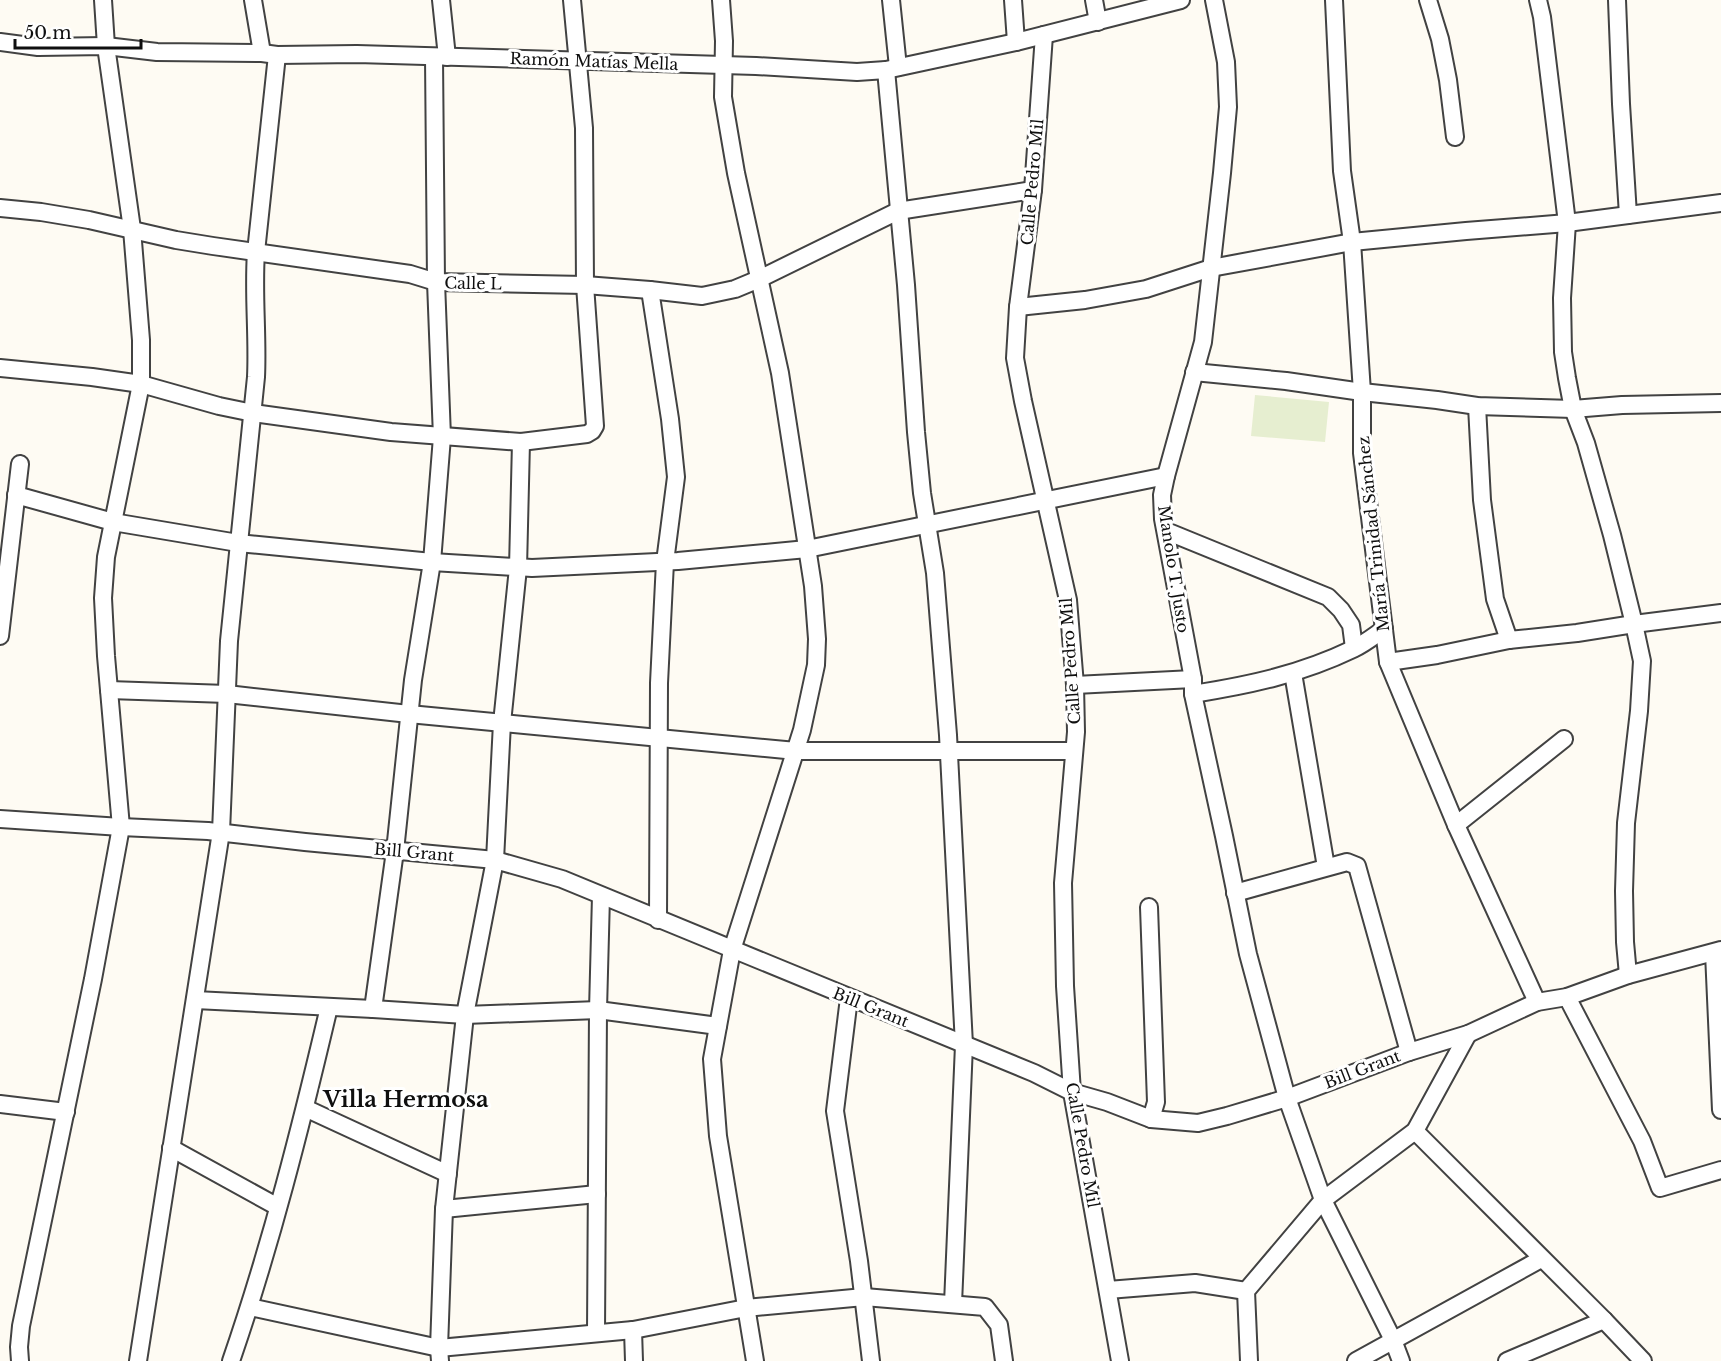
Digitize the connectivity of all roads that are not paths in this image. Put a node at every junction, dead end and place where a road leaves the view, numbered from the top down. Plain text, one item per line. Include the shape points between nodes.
1 (103, 0) edge
2 (253, 0) edge
3 (441, 0) edge
4 (573, 0) edge
5 (721, 0) edge
6 (891, 0) edge
7 (1013, 0) edge
8 (1094, 0) edge
9 (1181, 0) edge
10 (1214, 0) edge
11 (1334, 0) edge
12 (1428, 0) edge
13 (1538, 0) edge
14 (1617, 0) edge
15 (1098, 22) junction
16 (1044, 35) junction
17 (0, 42) edge
18 (1016, 42) junction
19 (106, 46) junction
20 (269, 54) junction
21 (441, 57) junction
22 (579, 60) junction
23 (723, 65) junction
24 (892, 69) junction
25 (1455, 137) dead end
26 (1033, 190) junction
27 (1721, 203) edge
28 (0, 208) edge
29 (898, 211) junction
30 (1628, 215) junction
31 (1568, 223) junction
32 (132, 229) junction
33 (1353, 242) junction
34 (256, 252) junction
35 (1211, 268) junction
36 (759, 279) junction
37 (436, 282) junction
38 (585, 285) junction
39 (650, 290) junction
40 (1018, 307) junction
41 (0, 368) edge
42 (1194, 372) junction
43 (141, 384) junction
44 (1362, 392) junction
45 (1721, 403) edge
46 (1477, 406) junction
47 (1573, 409) junction
48 (253, 413) junction
49 (442, 437) junction
50 (521, 442) junction
51 (20, 464) dead end
52 (1166, 476) junction
53 (16, 495) junction
54 (1045, 501) junction
55 (7, 516) edge
56 (113, 522) junction
57 (927, 525) junction
58 (1166, 531) junction
59 (238, 543) junction
60 (807, 549) junction
61 (432, 562) junction
62 (665, 562) junction
63 (518, 568) junction
64 (1721, 613) edge
65 (1634, 624) junction
66 (1384, 629) junction
67 (0, 636) edge
68 (1509, 640) junction
69 (1354, 648) junction
70 (1388, 662) junction
71 (1293, 674) junction
72 (1075, 685) junction
73 (1193, 687) junction
74 (109, 690) junction
75 (227, 694) junction
76 (409, 714) junction
77 (502, 723) junction
78 (659, 738) junction
79 (1564, 738) dead end
80 (796, 751) junction
81 (947, 751) junction
82 (1073, 751) junction
83 (0, 819) edge
84 (1456, 825) junction
85 (121, 828) junction
86 (221, 832) junction
87 (395, 851) junction
88 (495, 860) junction
89 (1326, 867) junction
90 (1236, 892) junction
91 (601, 896) junction
92 (1149, 907) dead end
93 (658, 920) junction
94 (732, 950) junction
95 (1717, 952) edge
96 (1628, 975) junction
97 (1567, 997) junction
98 (849, 998) junction
99 (195, 1000) junction
100 (1537, 1002) junction
101 (329, 1006) junction
102 (373, 1009) junction
103 (598, 1010) junction
104 (465, 1015) junction
105 (718, 1026) junction
106 (1468, 1034) junction
107 (964, 1045) junction
108 (1408, 1052) junction
109 (1720, 1088) edge
110 (1072, 1092) junction
111 (1287, 1098) junction
112 (0, 1104) edge
113 (305, 1108) junction
114 (1721, 1110) edge
115 (66, 1112) junction
116 (1151, 1119) junction
117 (1415, 1131) junction
118 (171, 1148) junction
119 (1721, 1170) edge
120 (448, 1174) junction
121 (597, 1194) junction
122 (1323, 1200) junction
123 (279, 1207) junction
124 (444, 1209) junction
125 (1541, 1259) junction
126 (1108, 1290) junction
127 (1246, 1291) junction
128 (864, 1297) junction
129 (953, 1304) junction
130 (250, 1307) junction
131 (746, 1308) junction
132 (1604, 1320) junction
133 (633, 1330) junction
134 (596, 1333) junction
135 (1393, 1340) junction
136 (440, 1355) edge
137 (20, 1361) edge
138 (138, 1361) edge
139 (231, 1361) edge
140 (634, 1361) edge
141 (755, 1361) edge
142 (871, 1361) edge
143 (1004, 1361) edge
144 (1120, 1361) edge
145 (1249, 1361) edge
146 (1356, 1361) edge
147 (1401, 1361) edge
148 (1507, 1361) edge
149 (1643, 1361) edge

1 - 19 street
2 - 20 street
3 - 21 street
4 - 22 street
5 - 23 street
6 - 24 street
7 - 18 street
8 - 15 street
9 - 15 street, Ramón Matías Mella
10 - 35 street, Manolo T. Justo via 1226,62 1228,107
11 - 33 street, María Trinidad Sánchez via 1342,171
12 - 25 street via 1440,39
13 - 31 street
14 - 30 street
15 - 16 street, Ramón Matías Mella
16 - 18 street, Ramón Matías Mella
16 - 26 street, Calle Pedro Mil
17 - 19 street, Ramón Matías Mella via 38,47
18 - 24 street, Ramón Matías Mella
19 - 20 street, Ramón Matías Mella
19 - 32 street
20 - 21 street, Ramón Matías Mella
20 - 34 street
21 - 22 street, Ramón Matías Mella
21 - 37 street
22 - 23 street, Ramón Matías Mella
22 - 38 street via 584,128
23 - 24 street, Ramón Matías Mella via 857,72
23 - 36 street via 723,97
24 - 29 street
26 - 29 street, Calle L
26 - 40 street, Calle Pedro Mil
27 - 30 street
28 - 32 street, Calle L
29 - 36 street, Calle L
29 - 57 street
30 - 31 street
31 - 33 street
31 - 47 street via 1562,298 1563,352
32 - 34 street, Calle L
32 - 43 street
33 - 35 street
33 - 44 street, María Trinidad Sánchez
34 - 37 street, Calle L via 410,274
34 - 48 street
35 - 40 street via 1146,289
35 - 42 street, Manolo T. Justo via 1203,342
36 - 39 street, Calle L via 702,296
36 - 60 street via 780,373
37 - 38 street, Calle L
37 - 49 street
38 - 39 street, Calle L
38 - 50 street via 595,426 587,434
39 - 62 street via 676,477
40 - 54 street, Calle Pedro Mil via 1015,358
41 - 43 street
42 - 44 street
42 - 52 street, Manolo T. Justo
43 - 48 street
43 - 56 street
44 - 46 street
44 - 66 street, María Trinidad Sánchez via 1362,453
45 - 47 street
46 - 47 street
46 - 68 street via 1482,500 1493,588
47 - 65 street via 1589,453
48 - 49 street
48 - 59 street
49 - 50 street
49 - 61 street
50 - 63 street
51 - 53 street
52 - 54 street
52 - 58 street, Manolo T. Justo via 1162,495
53 - 55 street
53 - 56 street
54 - 57 street
54 - 72 street, Calle Pedro Mil via 1068,600
55 - 67 street
56 - 59 street
56 - 74 street via 104,598
57 - 60 street
57 - 81 street via 935,573
58 - 69 street via 1328,597 1351,625
58 - 73 street, Manolo T. Justo
59 - 61 street
59 - 75 street
60 - 62 street
60 - 80 street via 815,607 816,665
61 - 63 street
61 - 76 street
62 - 63 street
62 - 78 street
63 - 77 street
64 - 65 street
65 - 68 street
65 - 96 street via 1642,661 1626,823
66 - 69 street
66 - 70 street, María Trinidad Sánchez
68 - 70 street
69 - 71 street
70 - 84 street, María Trinidad Sánchez
71 - 73 street via 1246,686
71 - 89 street
72 - 73 street
72 - 82 street, Calle Pedro Mil
73 - 90 street, Manolo T. Justo
74 - 75 street
74 - 85 street
75 - 76 street
75 - 86 street
76 - 77 street
76 - 87 street
77 - 78 street
77 - 88 street
78 - 80 street
78 - 93 street
79 - 84 street
80 - 81 street
80 - 94 street
81 - 82 street
81 - 107 street
82 - 110 street, Calle Pedro Mil via 1063,883
83 - 85 street, Bill Grant
84 - 100 street, María Trinidad Sánchez
85 - 86 street, Bill Grant
85 - 115 street
86 - 87 street, Bill Grant
86 - 99 street
87 - 88 street, Bill Grant
87 - 102 street
88 - 91 street, Bill Grant via 562,879
88 - 104 street
89 - 90 street
89 - 108 street via 1347,862 1358,866
90 - 111 street, Manolo T. Justo via 1248,954
91 - 93 street, Bill Grant
91 - 103 street
92 - 116 street via 1156,1101
93 - 94 street, Bill Grant
94 - 98 street, Bill Grant
94 - 105 street
95 - 96 street, Bill Grant
95 - 109 street
96 - 97 street, Bill Grant
97 - 100 street, Bill Grant
97 - 119 street via 1642,1141 1660,1188
98 - 107 street, Bill Grant
98 - 128 street via 835,1111
99 - 101 street
99 - 118 street
100 - 106 street, Bill Grant
101 - 102 street
101 - 113 street
102 - 104 street
103 - 104 street
103 - 105 street
103 - 121 street
104 - 120 street
105 - 131 street via 712,1059 718,1136
106 - 108 street, Bill Grant
106 - 117 street
107 - 110 street, Bill Grant
107 - 129 street
108 - 111 street, Bill Grant
109 - 114 street
110 - 116 street, Bill Grant
110 - 126 street, Calle Pedro Mil
111 - 116 street, Bill Grant via 1198,1123
111 - 122 street, Manolo T. Justo
112 - 115 street
113 - 120 street
113 - 123 street
115 - 137 street via 21,1326
117 - 122 street
117 - 125 street
118 - 123 street
118 - 138 street
120 - 124 street
121 - 124 street
121 - 134 street
122 - 127 street
122 - 135 street, Manolo T. Justo
123 - 130 street
124 - 136 street
125 - 132 street
125 - 135 street
126 - 127 street via 1195,1283
126 - 144 street, Calle Pedro Mil
127 - 145 street
128 - 129 street
128 - 131 street
128 - 142 street
129 - 143 street via 985,1307 999,1325
130 - 136 street
130 - 139 street
131 - 133 street
131 - 141 street
132 - 148 street
132 - 149 street
133 - 134 street
133 - 140 street
134 - 136 street
135 - 146 street
135 - 147 street, Manolo T. Justo

